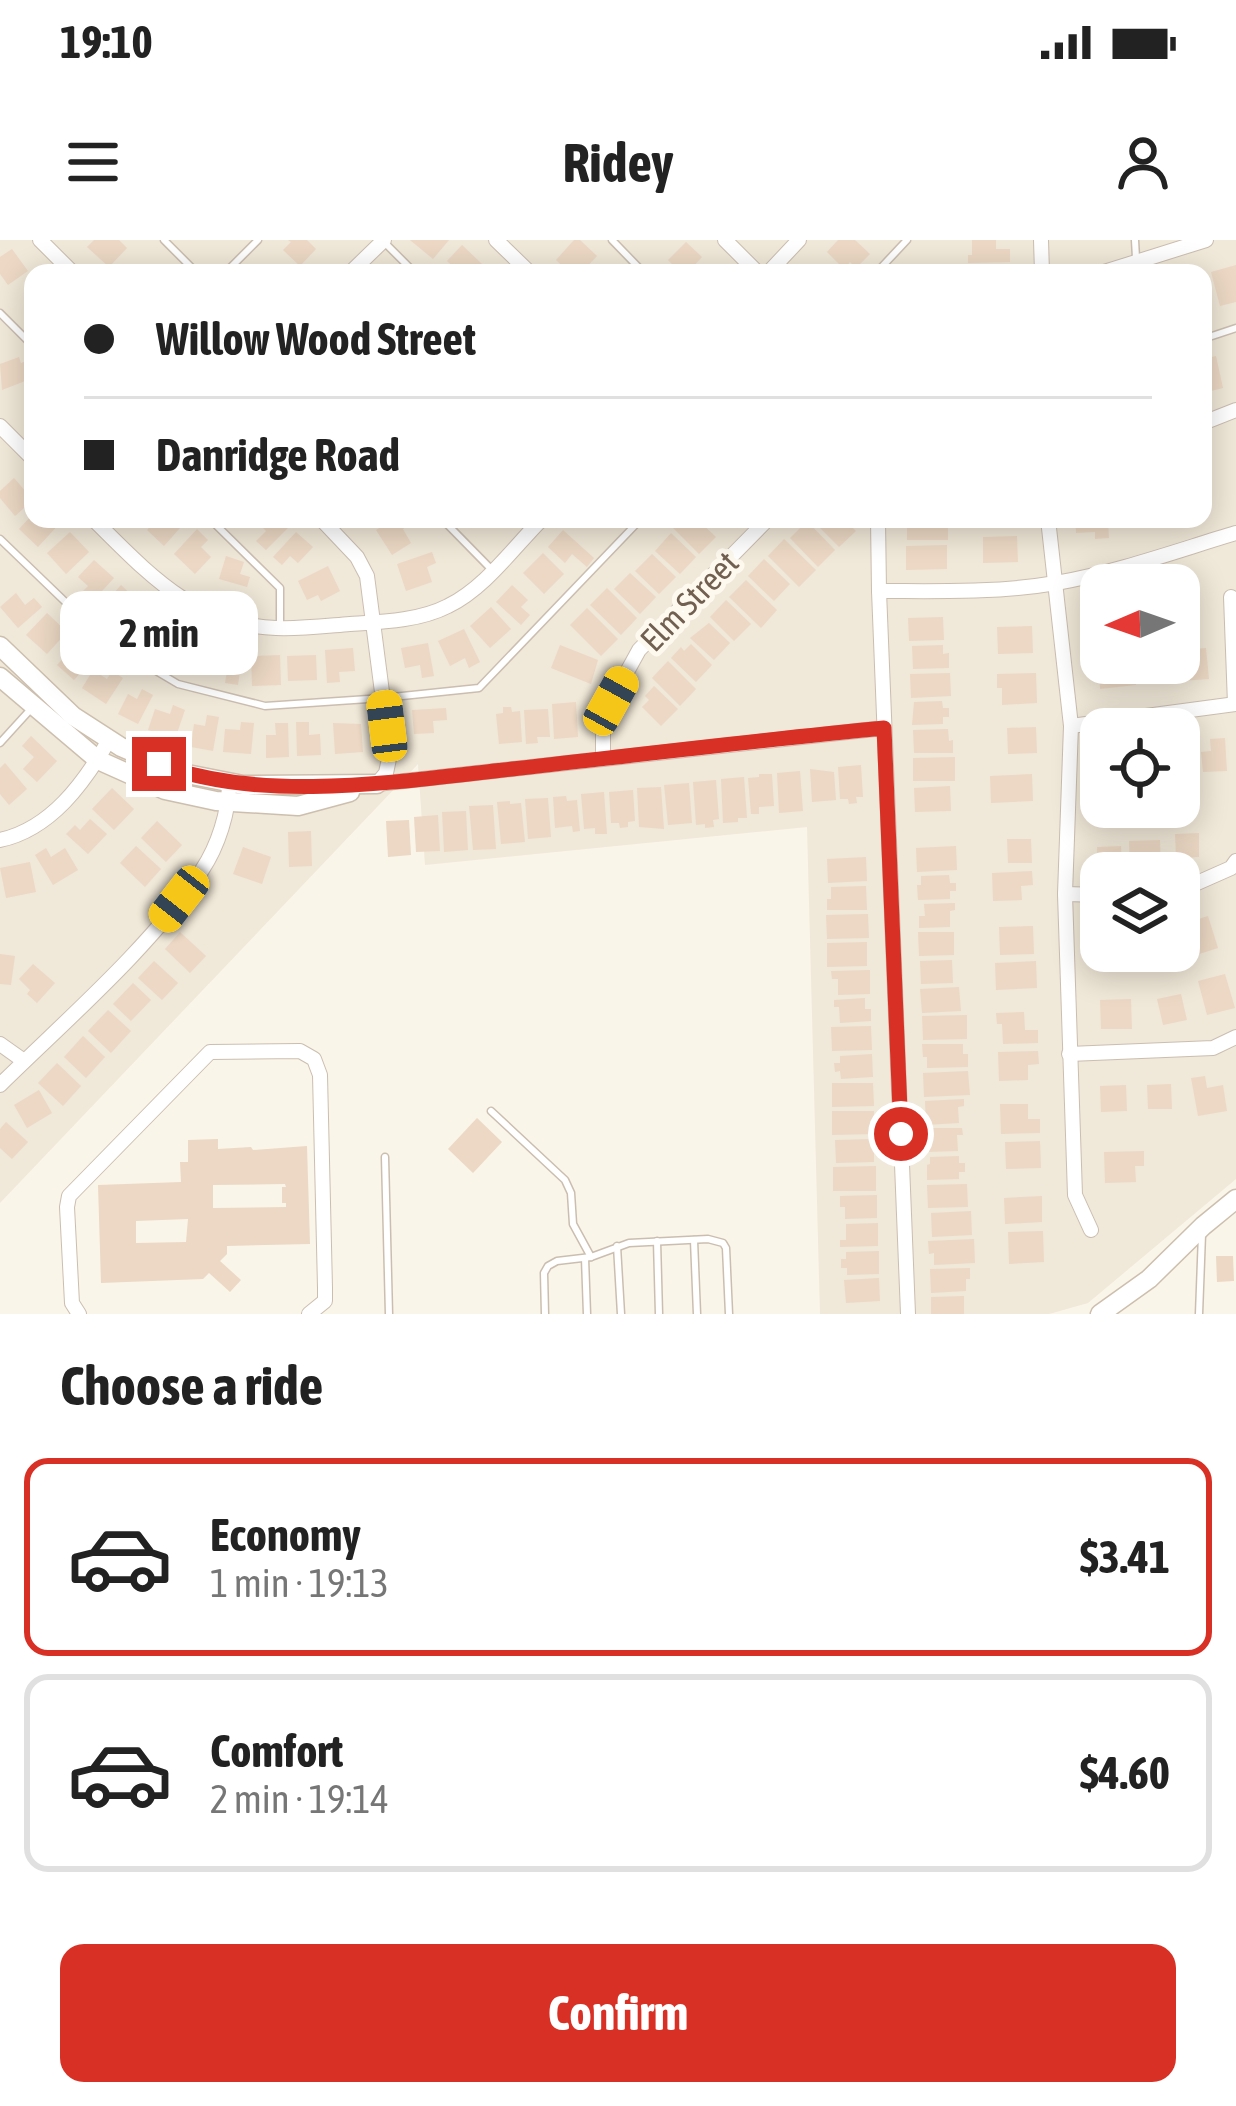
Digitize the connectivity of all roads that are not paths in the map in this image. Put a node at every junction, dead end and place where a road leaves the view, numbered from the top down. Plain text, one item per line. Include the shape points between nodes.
1 (40, 240) edge
2 (164, 240) edge
3 (258, 240) edge
4 (496, 240) edge
5 (612, 240) edge
6 (725, 240) edge
7 (799, 240) edge
8 (907, 240) edge
9 (1136, 240) edge
10 (1206, 240) edge
11 (383, 241) edge
12 (1136, 262) junction
13 (64, 264) edge
14 (188, 264) edge
15 (234, 264) edge
16 (359, 264) edge
17 (407, 264) edge
18 (521, 264) edge
19 (635, 264) edge
20 (749, 264) edge
21 (777, 264) edge
22 (885, 264) edge
23 (1129, 264) edge
24 (0, 313) edge
25 (24, 337) edge
26 (0, 426) edge
27 (24, 450) edge
28 (102, 528) edge
29 (219, 528) edge
30 (330, 528) edge
31 (451, 528) edge
32 (533, 528) edge
33 (632, 528) edge
34 (759, 528) edge
35 (878, 528) edge
36 (1049, 528) edge
37 (1236, 532) edge
38 (0, 539) edge
39 (492, 570) junction
40 (1053, 584) junction
41 (879, 591) junction
42 (1231, 597) dead end
43 (374, 623) junction
44 (280, 628) junction
45 (0, 646) edge
46 (0, 677) edge
47 (383, 698) junction
48 (1235, 704) edge
49 (33, 707) junction
50 (1071, 726) junction
51 (884, 728) junction
52 (109, 740) junction
53 (0, 743) edge
54 (603, 759) junction
55 (98, 760) junction
56 (377, 784) junction
57 (229, 793) junction
58 (0, 841) edge
59 (1236, 861) edge
60 (1200, 882) edge
61 (1065, 894) junction
62 (1080, 894) edge
63 (1236, 1037) edge
64 (0, 1044) edge
65 (1069, 1054) junction
66 (24, 1061) junction
67 (0, 1085) edge
68 (491, 1111) dead end
69 (385, 1157) dead end
70 (1236, 1199) edge
71 (1203, 1226) junction
72 (1091, 1230) dead end
73 (694, 1239) junction
74 (657, 1241) junction
75 (617, 1246) junction
76 (588, 1257) junction
77 (1102, 1313) edge
78 (79, 1314) edge
79 (309, 1314) edge
80 (389, 1314) edge
81 (545, 1314) edge
82 (587, 1314) edge
83 (621, 1314) edge
84 (659, 1314) edge
85 (697, 1314) edge
86 (729, 1314) edge
87 (908, 1314) edge
88 (1199, 1314) edge

1 - 13 street
2 - 14 lane
3 - 15 lane
4 - 18 street
5 - 19 lane
6 - 20 street
7 - 21 street
8 - 22 lane
9 - 12 lane
10 - 12 street
11 - 16 street
11 - 17 lane
12 - 23 street
24 - 25 lane
26 - 27 street
28 - 44 street via 183,601 244,625
29 - 44 lane via 280,588
30 - 43 street via 368,576
31 - 39 lane
32 - 39 street
33 - 47 lane via 479,688
34 - 54 street, Elm Street via 639,650 611,701
35 - 41 street
36 - 40 street
37 - 40 street
38 - 47 lane via 107,642 178,684 265,706
39 - 43 street via 451,605
40 - 41 street
40 - 50 street
41 - 51 street
42 - 48 street
43 - 44 street
43 - 47 street
45 - 52 street
46 - 49 street
47 - 56 street via 390,754
48 - 50 street
49 - 53 lane
49 - 55 street
50 - 61 street
51 - 54 street
51 - 87 street
52 - 55 street
52 - 57 street
54 - 56 street
55 - 57 street via 165,790
55 - 58 street via 42,822
56 - 57 street
57 - 66 street via 203,869 155,930
59 - 60 street
61 - 62 street
61 - 65 street
63 - 65 street via 1214,1048
64 - 66 street
65 - 72 street via 1075,1195
66 - 67 street
68 - 76 lane via 565,1180
69 - 80 lane
70 - 71 street
71 - 77 street
71 - 88 lane
73 - 74 lane
73 - 85 lane
73 - 86 lane via 723,1243
74 - 75 lane
74 - 84 lane
75 - 76 lane
75 - 83 lane
76 - 81 lane via 548,1265
76 - 82 lane
78 - 79 street via 68,1196 210,1052 300,1051 320,1075 326,1288 325,1301

